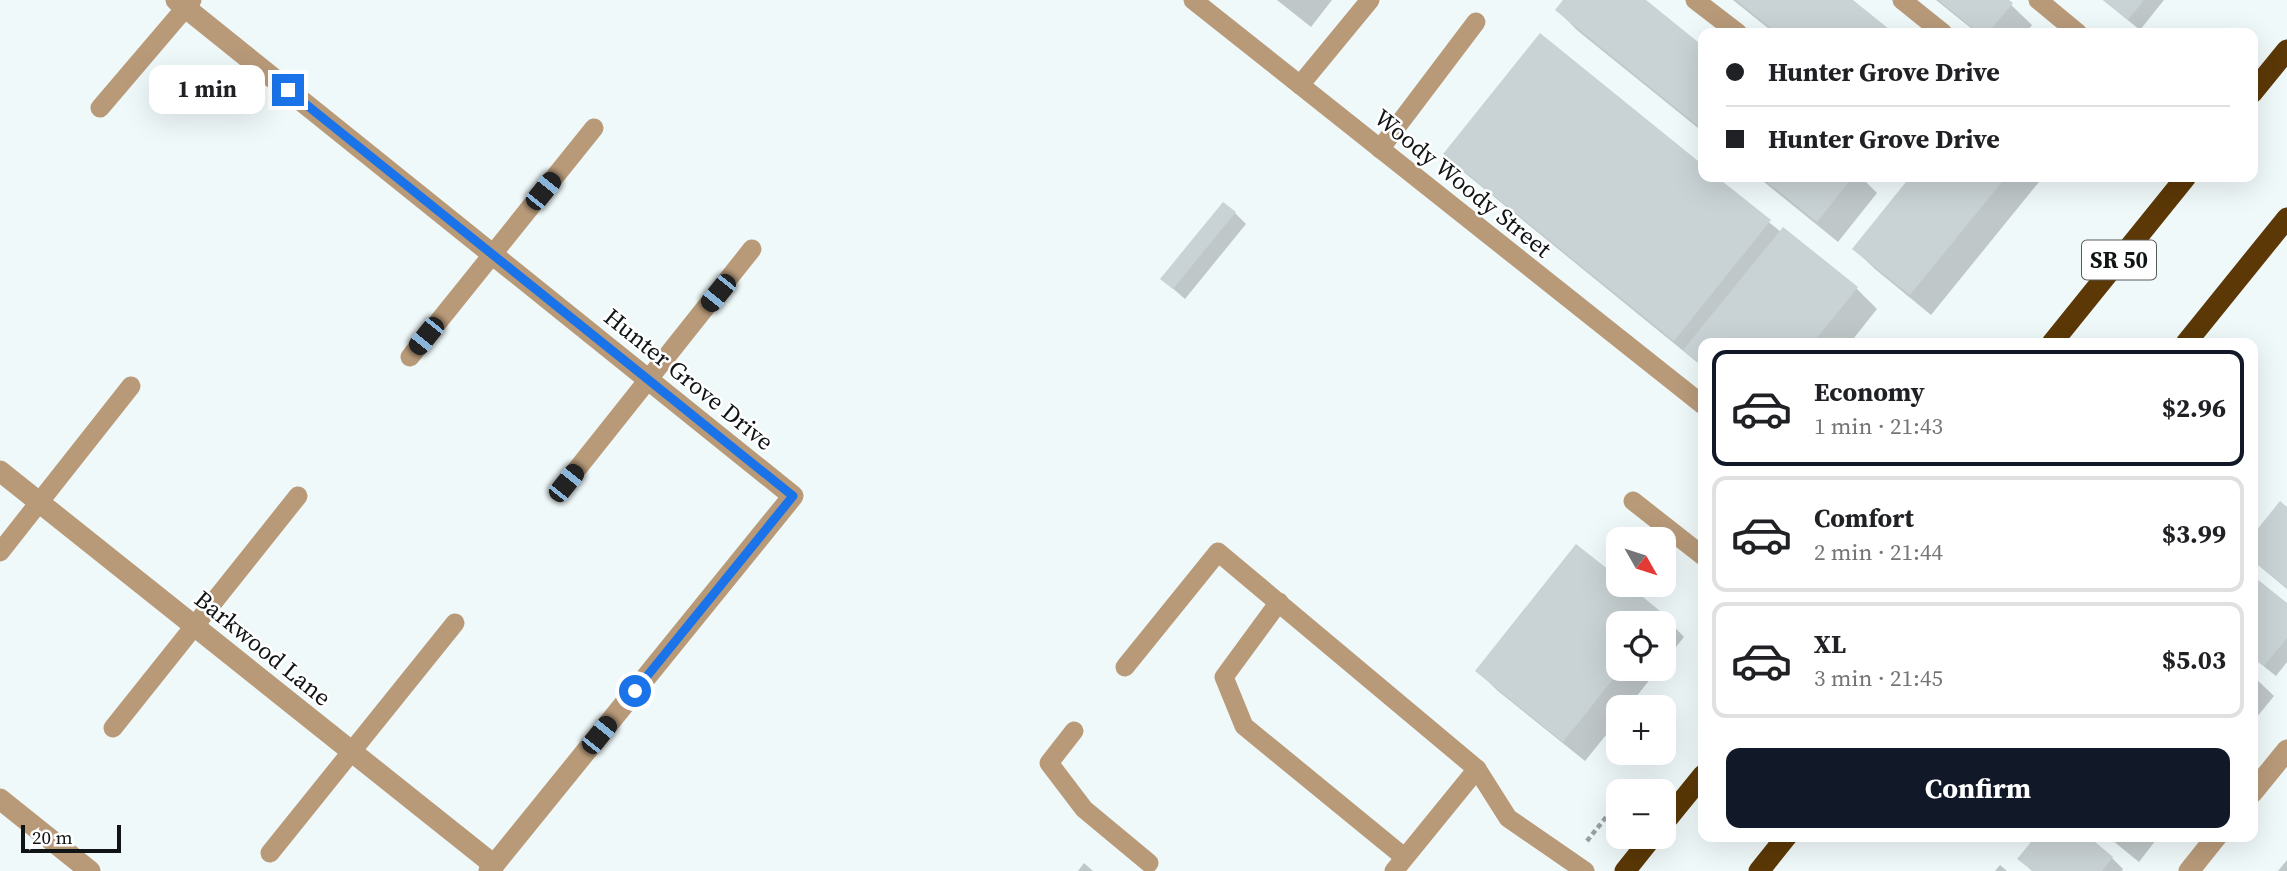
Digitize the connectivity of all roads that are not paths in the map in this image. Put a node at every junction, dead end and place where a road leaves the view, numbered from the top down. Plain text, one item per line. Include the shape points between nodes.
1 (1193, 0) edge
2 (1370, 0) edge
3 (1695, 0) edge
4 (1902, 0) edge
5 (2038, 0) edge
6 (185, 3) edge
7 (1476, 22) dead end
8 (1731, 28) edge
9 (1937, 28) edge
10 (2072, 28) edge
11 (2287, 50) edge
12 (1300, 85) junction
13 (2258, 86) edge
14 (100, 108) dead end
15 (594, 128) dead end
16 (1380, 149) junction
17 (2182, 182) edge
18 (2287, 218) edge
19 (752, 249) dead end
20 (492, 254) junction
21 (2056, 338) edge
22 (2190, 338) edge
23 (410, 357) dead end
24 (648, 379) junction
25 (131, 386) dead end
26 (1698, 401) edge
27 (0, 471) edge
28 (566, 483) dead end
29 (298, 496) dead end
30 (1633, 501) dead end
31 (39, 502) junction
32 (0, 551) edge
33 (1698, 552) edge
34 (1279, 603) junction
35 (455, 623) dead end
36 (194, 626) junction
37 (1125, 667) dead end
38 (113, 728) dead end
39 (1074, 732) dead end
40 (2287, 750) edge
41 (351, 752) junction
42 (1477, 769) junction
43 (1698, 781) edge
44 (2258, 786) edge
45 (0, 799) edge
46 (1676, 808) edge
47 (1782, 842) edge
48 (2212, 842) edge
49 (1643, 849) edge
50 (270, 853) dead end
51 (1149, 863) dead end
52 (1399, 864) edge
53 (1578, 865) edge
54 (492, 868) edge
55 (88, 870) edge
56 (1625, 871) edge
57 (1759, 871) edge
58 (2189, 871) edge

1 - 12 lane, Woody Woody Street
2 - 12 lane
3 - 8 lane
4 - 9 lane
5 - 10 lane
6 - 14 lane
6 - 20 street, Hunter Grove Drive
7 - 16 lane
11 - 13 highway
12 - 16 lane, Woody Woody Street
15 - 20 lane
16 - 26 lane, Woody Woody Street
17 - 21 highway, SR 50
18 - 22 highway
19 - 24 lane
20 - 23 lane
20 - 24 street, Hunter Grove Drive
24 - 28 lane
24 - 54 street, Hunter Grove Drive via 793,496
25 - 31 lane
27 - 31 street, Barkwood Lane
29 - 36 lane
30 - 33 lane
31 - 32 lane
31 - 36 street, Barkwood Lane
34 - 37 lane via 1218,552
34 - 42 lane
34 - 52 lane via 1224,677 1244,726
35 - 41 lane
36 - 38 lane
36 - 41 street, Barkwood Lane
39 - 51 lane via 1049,763 1084,809
40 - 44 street
41 - 50 lane
41 - 54 street, Barkwood Lane
42 - 52 lane
42 - 53 lane via 1508,818
43 - 46 highway
45 - 55 street
47 - 57 highway
48 - 58 street
49 - 56 highway

